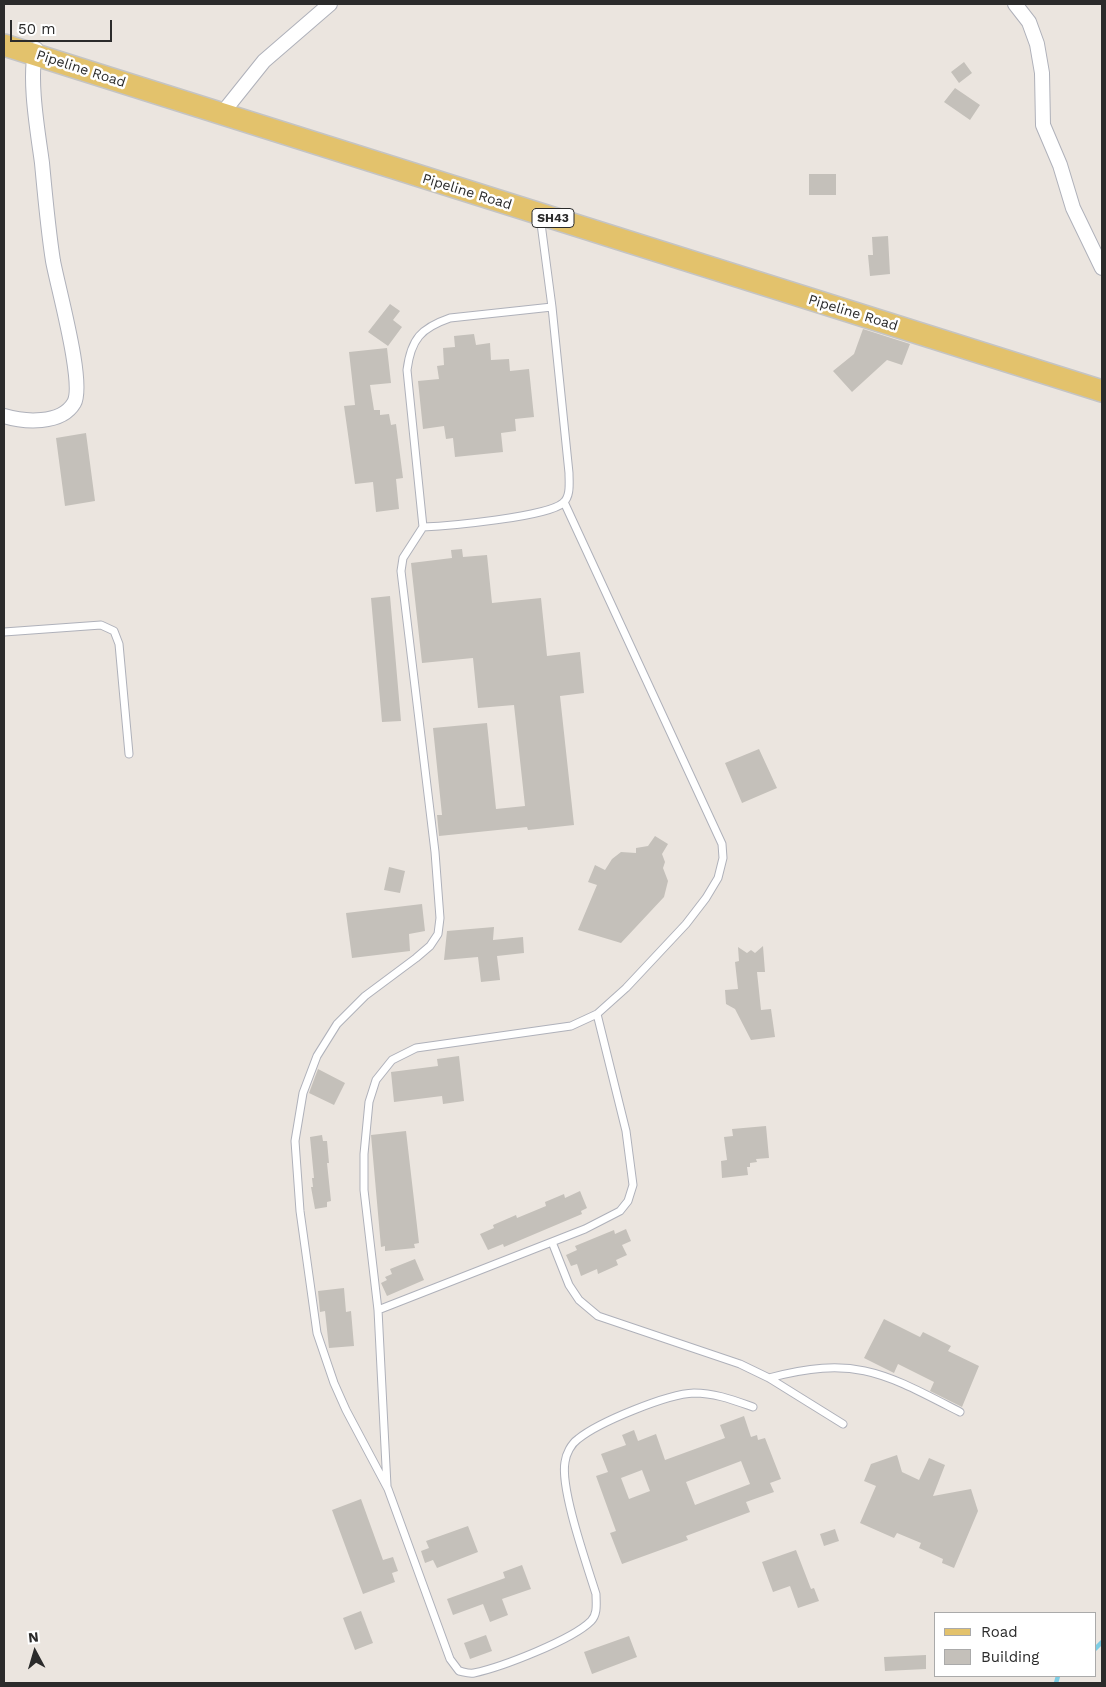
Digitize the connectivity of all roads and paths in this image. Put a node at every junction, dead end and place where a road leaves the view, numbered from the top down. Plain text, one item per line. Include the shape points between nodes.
1 (330, 4) edge
2 (1014, 4) edge
3 (4, 35) edge
4 (4, 45) edge
5 (36, 50) junction
6 (228, 106) junction
7 (371, 156) junction
8 (540, 209) junction
9 (1102, 268) edge
10 (552, 307) junction
11 (1102, 377) edge
12 (1102, 391) edge
13 (4, 416) edge
14 (564, 502) junction
15 (423, 528) junction
16 (4, 632) edge
17 (129, 754) dead end
18 (597, 1014) junction
19 (552, 1242) junction
20 (378, 1310) junction
21 (769, 1378) junction
22 (752, 1406) dead end
23 (960, 1412) dead end
24 (842, 1424) dead end
25 (388, 1489) junction

1 - 6 street via 264,61
2 - 9 street via 1029,22 1037,44 1042,73 1043,125 1073,208
3 - 5 main road, Pipeline Road / SH43
4 - 5 main road, Pipeline Road / SH43
5 - 6 main road, Pipeline Road / SH43
5 - 7 main road, Pipeline Road / SH43
5 - 13 street via 35,111 53,260 78,392 73,404 57,416 38,422
6 - 7 main road, Pipeline Road / SH43
7 - 8 main road, Pipeline Road / SH43
8 - 10 lane
8 - 11 main road, Pipeline Road / SH43
8 - 12 main road, Pipeline Road / SH43
10 - 14 lane via 569,473 569,492
10 - 15 lane via 450,318 421,332 415,341 409,352 407,370
14 - 15 lane via 554,508 523,515
14 - 18 lane via 722,844 723,858 718,878 706,898 673,938
15 - 25 lane via 403,558 401,571 435,852 440,918 438,934 430,946 365,996 337,1024 316,1056 306,1084 295,1142 300,1212 318,1333 343,1403
16 - 17 lane via 100,625 114,631 119,644
18 - 19 lane via 626,1131 633,1186 620,1211
18 - 20 lane via 571,1026 416,1048 392,1060 376,1080 369,1102 364,1190
19 - 20 lane
19 - 21 lane via 569,1285 579,1300 598,1316 740,1364
20 - 25 lane
21 - 23 lane via 819,1368 874,1372
21 - 24 lane
22 - 25 lane via 719,1395 693,1393 662,1399 614,1419 578,1439 568,1451 564,1474 596,1594 593,1620 574,1633 526,1655 472,1674 459,1671 450,1659

